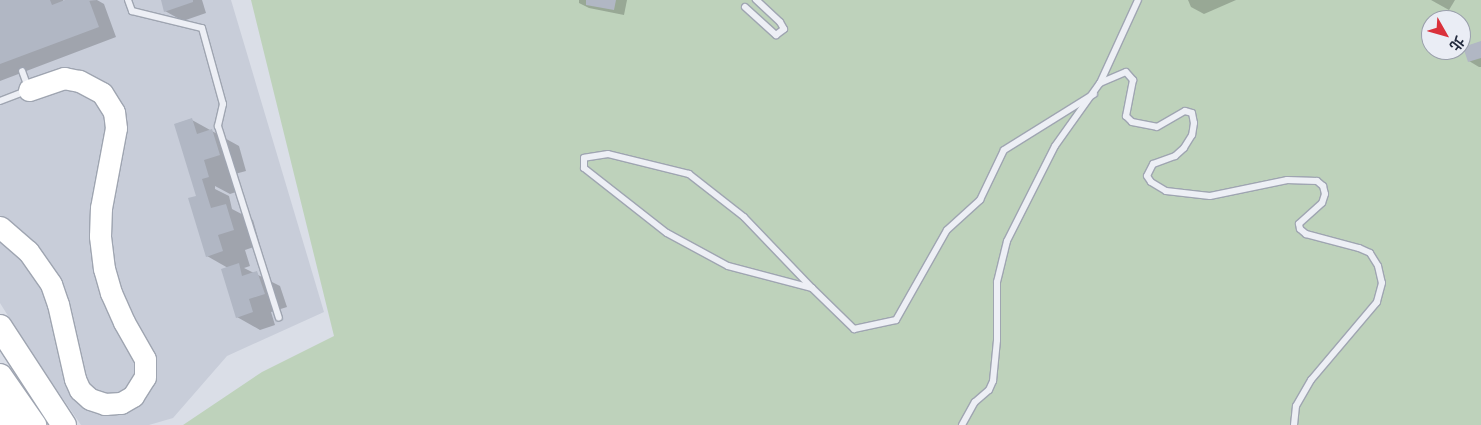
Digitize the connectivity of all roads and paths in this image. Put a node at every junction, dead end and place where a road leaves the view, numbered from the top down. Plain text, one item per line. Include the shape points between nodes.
1 (128, 0) edge
2 (756, 0) edge
3 (1138, 0) edge
4 (745, 7) dead end
5 (26, 81) joint
6 (1100, 83) junction
7 (1094, 94) junction
8 (0, 101) edge
9 (0, 227) edge
10 (812, 288) junction
11 (279, 318) dead end
12 (0, 327) edge
13 (0, 335) edge
14 (0, 376) edge
15 (33, 379) junction
16 (0, 408) edge
17 (13, 425) edge
18 (34, 425) edge
19 (64, 425) edge
20 (962, 425) edge
21 (1294, 425) edge

1 - 11 lane via 132,11 202,28 222,104 218,126
2 - 4 lane via 784,29 776,35
3 - 6 lane
5 - 8 lane
5 - 9 highway via 64,78 79,81 102,93 114,112 115,136 101,208 100,236 111,292 145,359 145,377 133,396 121,403 105,404 90,399 80,390 51,284 28,251
6 - 7 lane
6 - 21 lane via 1126,72 1133,80 1126,116 1132,122 1156,127 1185,111 1192,113 1192,135 1175,156 1153,164 1147,176 1151,182 1166,191 1210,196 1288,180 1317,181 1326,194 1299,224 1300,229 1306,234 1370,253 1378,266 1382,283 1378,302 1311,380 1296,406
7 - 10 lane via 1004,150 980,200 947,230 896,320 854,328
7 - 20 lane via 1055,146 1007,241 997,282 993,381 989,390 974,402
10 - 10 lane via 728,266 667,233 584,168 584,158 608,154 689,174 744,217
12 - 15 highway
13 - 15 highway
14 - 18 highway
15 - 19 highway
16 - 17 highway

